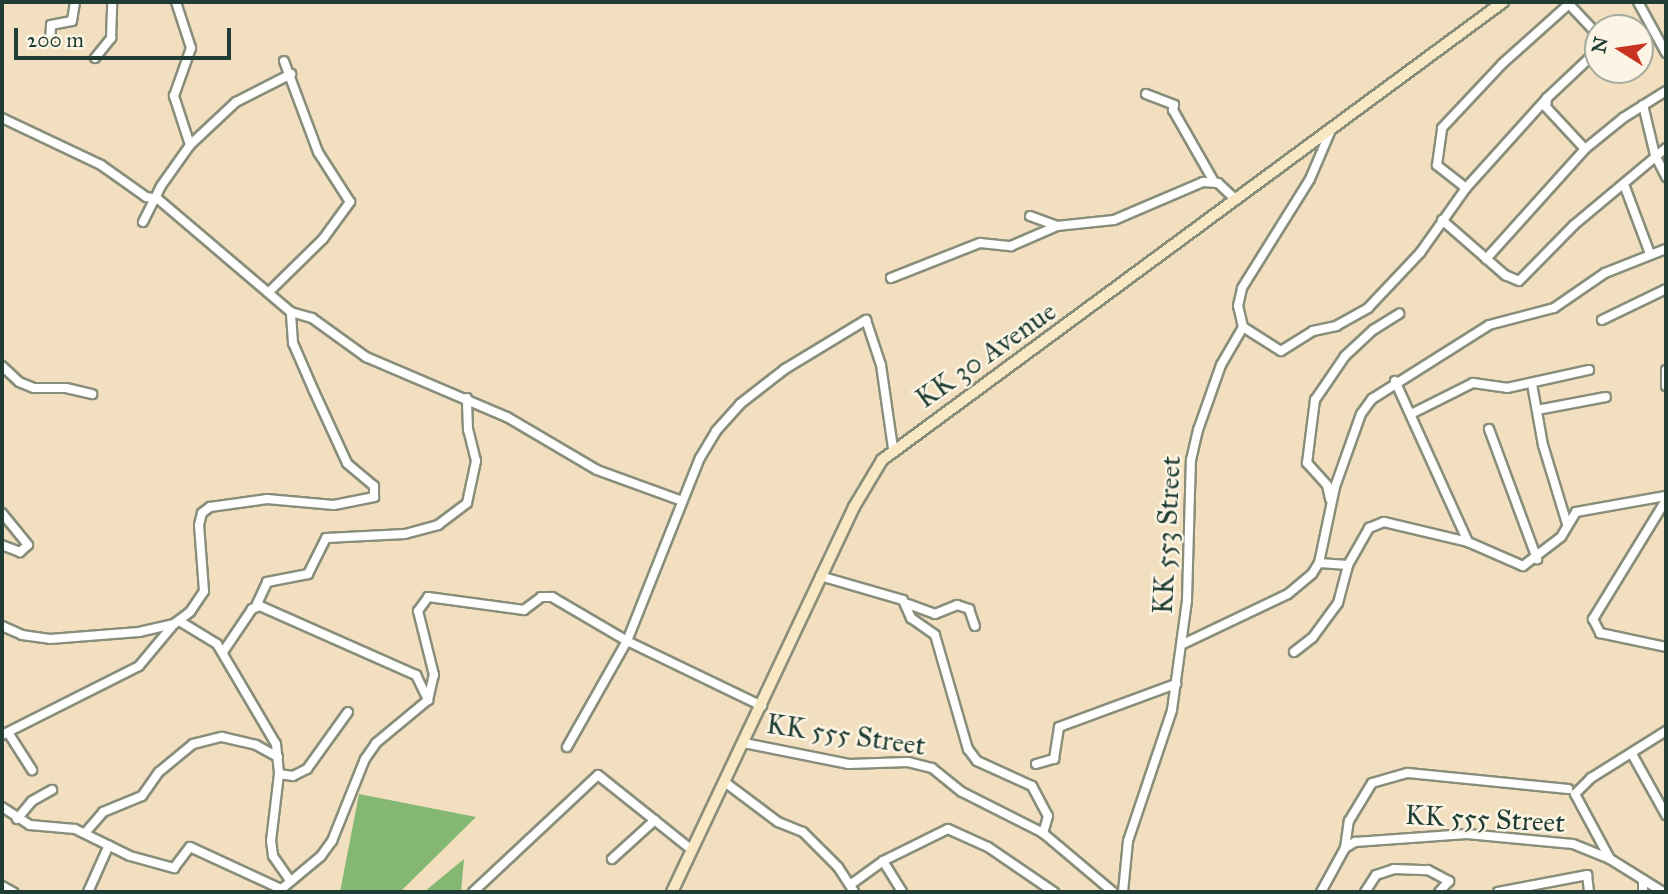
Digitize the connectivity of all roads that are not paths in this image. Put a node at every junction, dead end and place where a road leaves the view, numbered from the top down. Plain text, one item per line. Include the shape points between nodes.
1 (75, 2) edge
2 (112, 2) edge
3 (176, 2) edge
4 (1503, 2) edge
5 (1638, 2) edge
6 (1568, 3) edge
7 (1584, 20) edge
8 (50, 41) dead end
9 (1666, 53) edge
10 (95, 58) dead end
11 (284, 61) dead end
12 (1584, 63) edge
13 (292, 74) junction
14 (1666, 91) edge
15 (1146, 93) dead end
16 (1547, 98) junction
17 (1643, 105) junction
18 (2, 118) edge
19 (1334, 124) junction
20 (190, 145) junction
21 (1666, 148) edge
22 (1585, 149) junction
23 (1655, 155) junction
24 (1666, 177) edge
25 (1214, 182) junction
26 (1625, 187) junction
27 (1466, 188) junction
28 (1234, 198) junction
29 (158, 200) junction
30 (1030, 216) dead end
31 (1441, 220) junction
32 (143, 222) dead end
33 (1057, 226) junction
34 (1666, 250) edge
35 (1650, 254) junction
36 (1486, 259) junction
37 (891, 278) dead end
38 (1666, 289) edge
39 (269, 292) junction
40 (291, 312) junction
41 (1399, 314) dead end
42 (1602, 320) dead end
43 (1244, 327) junction
44 (2, 366) edge
45 (1589, 370) dead end
46 (1666, 370) edge
47 (1395, 381) junction
48 (1532, 384) junction
49 (1666, 384) edge
50 (92, 394) dead end
51 (1606, 397) dead end
52 (467, 398) junction
53 (1537, 410) junction
54 (1413, 413) junction
55 (1489, 429) dead end
56 (893, 448) junction
57 (1666, 498) edge
58 (682, 501) junction
59 (1331, 502) junction
60 (2, 513) edge
61 (1567, 524) junction
62 (1468, 542) junction
63 (2, 545) edge
64 (1537, 559) junction
65 (1319, 563) junction
66 (1349, 565) junction
67 (820, 576) junction
68 (908, 604) junction
69 (256, 606) junction
70 (177, 623) junction
71 (2, 626) edge
72 (975, 626) dead end
73 (627, 642) junction
74 (1182, 644) junction
75 (1666, 647) edge
76 (223, 652) junction
77 (1294, 652) dead end
78 (1176, 684) junction
79 (428, 700) junction
80 (762, 706) junction
81 (348, 712) dead end
82 (1666, 732) edge
83 (6, 734) edge
84 (744, 743) junction
85 (567, 747) dead end
86 (1632, 754) junction
87 (278, 757) junction
88 (1036, 764) dead end
89 (32, 770) dead end
90 (279, 774) junction
91 (726, 783) junction
92 (1568, 789) dead end
93 (52, 790) dead end
94 (2, 807) edge
95 (1666, 815) edge
96 (17, 819) junction
97 (656, 820) junction
98 (85, 833) junction
99 (1043, 833) junction
100 (109, 845) junction
101 (1345, 848) junction
102 (692, 850) junction
103 (612, 859) dead end
104 (1610, 859) junction
105 (883, 861) junction
106 (289, 879) junction
107 (1643, 880) junction
108 (2, 886) edge
109 (852, 888) edge
110 (279, 891) edge
111 (13, 892) edge
112 (88, 892) edge
113 (473, 892) edge
114 (672, 892) edge
115 (842, 892) edge
116 (902, 892) edge
117 (1054, 892) edge
118 (1113, 892) edge
119 (1124, 892) edge
120 (1321, 892) edge
121 (1366, 892) edge
122 (1438, 892) edge
123 (1498, 892) edge
124 (1589, 892) edge
125 (1643, 892) edge
126 (1663, 892) edge

1 - 8 street via 72,22 51,25
2 - 10 street via 111,38
3 - 20 street via 191,48 174,96
4 - 19 main road, KK 30 Avenue
5 - 9 street
6 - 7 street
6 - 27 street via 1503,63 1443,128 1437,165
11 - 13 street
12 - 16 street
13 - 20 street via 236,102
13 - 39 street via 318,152 350,202 323,239
14 - 17 street
15 - 25 street via 1174,105 1172,110
16 - 22 street via 1546,107
16 - 27 street
17 - 22 street
17 - 23 street
18 - 29 street via 101,164 146,197
19 - 28 main road, KK 30 Avenue
19 - 43 street via 1310,179 1242,288 1238,306
20 - 29 street via 161,187
21 - 23 street
22 - 36 street
23 - 24 street
23 - 26 street
25 - 28 street
25 - 33 street via 1203,182 1123,217
26 - 35 street
26 - 36 street via 1574,225 1519,281
27 - 31 street
28 - 56 main road, KK 30 Avenue via 1051,337
29 - 32 street
29 - 39 street
30 - 33 street
31 - 36 street
31 - 43 street via 1420,253 1368,308 1346,321 1313,331 1281,351
33 - 37 street via 1011,246 980,243
34 - 35 street
35 - 47 street via 1605,273 1553,308 1489,325
38 - 42 street
39 - 40 street
40 - 52 street via 312,318 390,369
40 - 70 street via 293,342 336,442 349,467 374,486 376,494 368,500 334,505 267,499 210,507 202,513 199,525 204,591
41 - 59 street via 1345,356 1315,400 1307,463 1327,485
43 - 74 street, KK 553 Street via 1209,392 1191,460
44 - 50 street via 19,382 34,388
45 - 48 street
46 - 49 street
47 - 54 street
47 - 59 street via 1361,414
48 - 53 street
48 - 54 street via 1473,383
51 - 53 street
52 - 58 street via 597,470
52 - 69 street via 468,430 476,461 467,503 438,524 405,534 326,538 307,574 267,582
53 - 61 street
54 - 62 street
55 - 64 street
56 - 58 street via 881,365 866,320 859,321 740,404 716,431
56 - 67 main road, KK 30 Avenue via 866,484
57 - 61 street via 1576,512
57 - 75 street via 1594,619 1600,634
58 - 73 street
59 - 65 street
60 - 63 street via 27,541 26,550
61 - 64 street via 1561,537
62 - 64 street via 1523,566
62 - 66 street via 1384,522 1369,528
65 - 66 street
65 - 74 street via 1288,594
66 - 77 street via 1338,603 1313,637
67 - 68 street
67 - 80 main road, KK 30 Avenue
68 - 72 street via 934,614 951,604 969,609
68 - 99 street via 911,618 928,627 941,646 968,748 977,761 1032,786 1048,816
69 - 76 street
69 - 79 street via 416,675
70 - 71 street via 139,632 50,639
70 - 76 street
70 - 83 street via 139,666
73 - 79 street via 547,596 524,610 428,597 418,611 434,675
73 - 80 street
73 - 85 street
74 - 78 street, KK 553 Street
76 - 87 street via 272,738
78 - 88 street via 1059,727 1054,759
78 - 119 street, KK 553 Street via 1172,710 1128,841
79 - 106 street via 376,743 332,841 321,856
80 - 84 main road, KK 30 Avenue
81 - 90 street via 307,769 293,776
82 - 86 street
83 - 89 street
84 - 91 main road, KK 30 Avenue
84 - 99 street, KK 555 Street via 849,764 919,764 974,799
86 - 95 street
86 - 104 street via 1591,778 1575,794
87 - 90 street
87 - 98 street via 256,745 222,737 193,744 159,772 142,796 103,812
90 - 106 street via 271,841 273,856
91 - 102 main road, KK 30 Avenue
91 - 109 street via 778,822 803,832
92 - 101 street via 1408,773 1372,783 1349,821
93 - 96 street via 25,806
94 - 96 street
96 - 98 street via 39,828
97 - 102 street
97 - 103 street
97 - 113 street via 598,775
98 - 100 street
99 - 118 street, KK 555 Street
100 - 110 street via 174,868 190,847
100 - 112 street
101 - 104 street, KK 555 Street via 1395,836 1467,834 1559,842
101 - 120 street
102 - 114 main road, KK 30 Avenue
104 - 107 street, KK 555 Street
105 - 109 street
105 - 116 street
105 - 117 street via 948,829 988,847
106 - 110 street
107 - 125 street
107 - 126 street, KK 555 Street
108 - 111 street
109 - 115 street
121 - 122 street via 1376,875 1394,869 1429,870 1449,881
123 - 124 street via 1587,875

